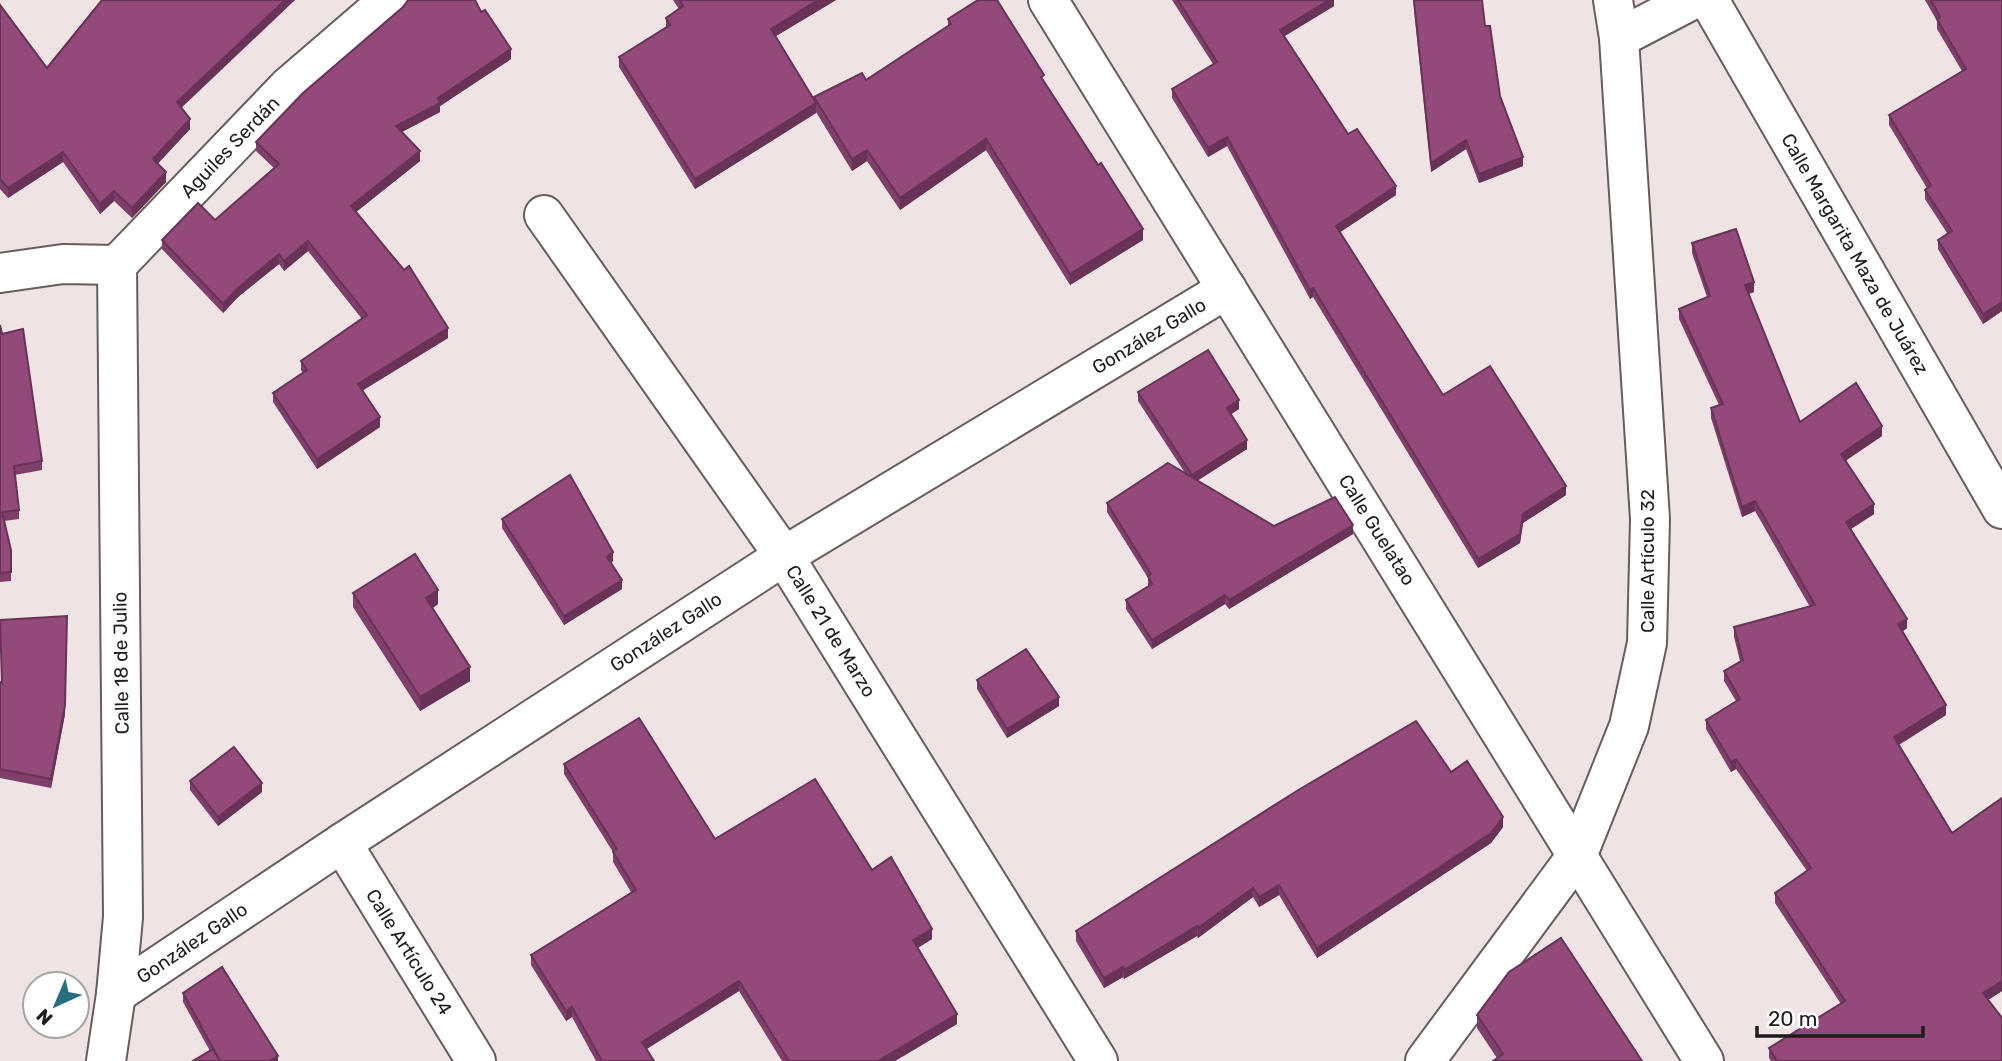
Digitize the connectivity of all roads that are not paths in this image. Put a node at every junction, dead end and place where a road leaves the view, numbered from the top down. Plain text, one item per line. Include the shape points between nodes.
1 (389, 0) edge
2 (1048, 0) edge
3 (1613, 0) edge
4 (1692, 0) edge
5 (1709, 0) edge
6 (1619, 38) junction
7 (544, 215) dead end
8 (117, 265) junction
9 (0, 273) edge
10 (1227, 289) junction
11 (2002, 509) edge
12 (784, 556) junction
13 (342, 843) junction
14 (1578, 854) junction
15 (116, 994) junction
16 (106, 1061) edge
17 (476, 1061) edge
18 (1098, 1061) edge
19 (1426, 1061) edge
20 (1704, 1061) edge

1 - 8 street, Aguiles Serdán via 288,87
2 - 10 street, Calle Guelatao
3 - 6 street, Calle Artículo 32
4 - 6 street
5 - 11 street, Calle Margarita Maza de Juárez
6 - 14 street, Calle Artículo 32 via 1650,519 1647,643 1629,726
7 - 12 street, Calle 21 de Marzo
8 - 9 street via 64,264
8 - 15 street, Calle 18 de Julio via 123,917
10 - 12 street, González Gallo
10 - 14 street, Calle Guelatao
12 - 13 street, González Gallo
12 - 18 street, Calle 21 de Marzo
13 - 15 street, González Gallo
13 - 17 street, Calle Artículo 24
14 - 19 street, Calle Artículo 32
14 - 20 street, Calle Guelatao
15 - 16 street, Calle 18 de Julio

